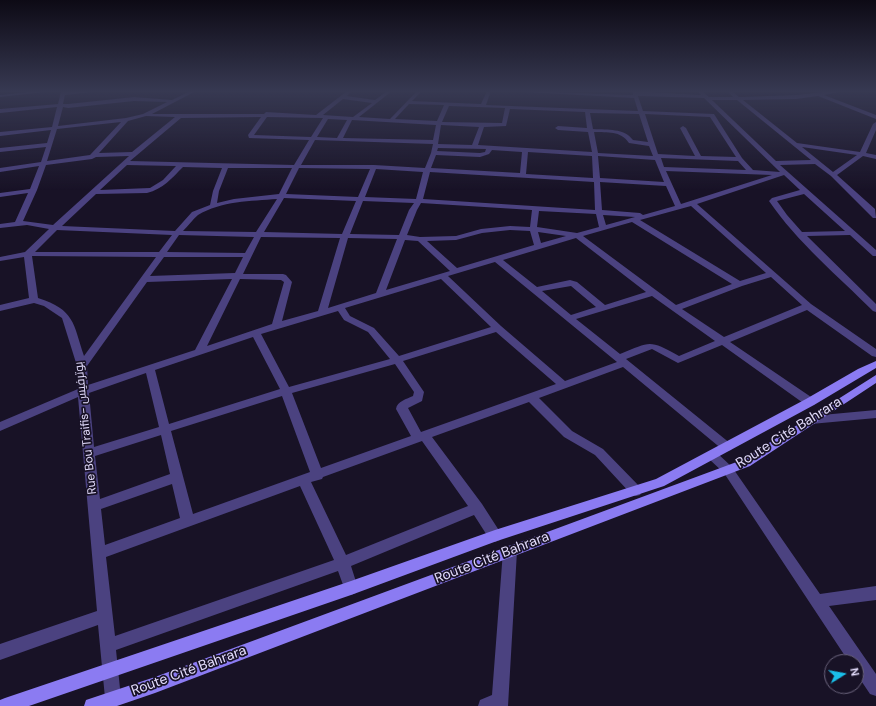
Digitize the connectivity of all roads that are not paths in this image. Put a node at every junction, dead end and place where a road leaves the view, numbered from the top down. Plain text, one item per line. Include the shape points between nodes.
1 (439, 123) edge
2 (57, 124) edge
3 (89, 124) edge
4 (122, 124) edge
5 (170, 124) edge
6 (259, 124) edge
7 (322, 124) edge
8 (349, 124) edge
9 (459, 124) edge
10 (504, 124) edge
11 (588, 124) edge
12 (645, 124) edge
13 (716, 124) edge
14 (734, 124) edge
15 (768, 124) edge
16 (876, 124) edge
17 (482, 125) junction
18 (56, 127) junction
19 (558, 128) dead end
20 (683, 128) dead end
21 (589, 130) junction
22 (0, 131) edge
23 (0, 134) edge
24 (313, 139) junction
25 (339, 140) junction
26 (652, 144) junction
27 (793, 144) junction
28 (50, 145) junction
29 (435, 147) junction
30 (474, 147) junction
31 (489, 148) junction
32 (0, 150) edge
33 (525, 151) junction
34 (95, 154) junction
35 (134, 154) junction
36 (595, 154) junction
37 (862, 154) junction
38 (657, 157) junction
39 (876, 157) edge
40 (699, 158) junction
41 (740, 159) junction
42 (816, 162) junction
43 (125, 163) junction
44 (774, 163) junction
45 (43, 165) junction
46 (181, 165) junction
47 (226, 166) junction
48 (296, 167) junction
49 (374, 167) junction
50 (662, 169) junction
51 (0, 170) edge
52 (427, 170) junction
53 (752, 172) junction
54 (783, 173) junction
55 (523, 176) junction
56 (833, 176) junction
57 (597, 180) junction
58 (669, 184) junction
59 (34, 190) junction
60 (806, 191) junction
61 (95, 192) junction
62 (0, 194) edge
63 (282, 196) junction
64 (361, 199) junction
65 (419, 201) junction
66 (692, 203) junction
67 (213, 206) junction
68 (679, 207) junction
69 (536, 209) junction
70 (599, 213) junction
71 (875, 213) edge
72 (647, 216) junction
73 (634, 220) junction
74 (18, 224) junction
75 (0, 226) edge
76 (54, 228) junction
77 (603, 228) junction
78 (532, 229) junction
79 (177, 233) junction
80 (852, 233) junction
81 (259, 234) junction
82 (800, 234) junction
83 (577, 235) junction
84 (345, 236) junction
85 (402, 237) junction
86 (420, 239) junction
87 (538, 246) junction
88 (28, 254) junction
89 (162, 254) junction
90 (876, 254) edge
91 (248, 255) junction
92 (497, 259) junction
93 (0, 260) edge
94 (456, 272) junction
95 (773, 274) junction
96 (236, 276) junction
97 (443, 276) junction
98 (145, 279) junction
99 (739, 284) junction
100 (536, 290) junction
101 (653, 293) junction
102 (380, 295) junction
103 (34, 300) junction
104 (808, 306) junction
105 (340, 307) junction
106 (0, 308) edge
107 (603, 308) junction
108 (675, 308) junction
109 (876, 309) edge
110 (322, 312) junction
111 (570, 318) junction
112 (276, 326) junction
113 (498, 328) junction
114 (256, 333) junction
115 (724, 342) junction
116 (198, 353) junction
117 (876, 354) edge
118 (397, 360) junction
119 (622, 360) junction
120 (876, 364) edge
121 (82, 366) junction
122 (150, 369) junction
123 (876, 378) edge
124 (565, 386) junction
125 (286, 390) junction
126 (84, 391) junction
127 (532, 398) junction
128 (810, 402) junction
129 (876, 414) edge
130 (811, 420) junction
131 (0, 427) edge
132 (165, 429) junction
133 (421, 437) junction
134 (727, 447) junction
135 (89, 453) junction
136 (712, 455) junction
137 (728, 470) junction
138 (318, 476) junction
139 (177, 477) junction
140 (304, 480) junction
141 (636, 491) junction
142 (94, 506) junction
143 (477, 508) junction
144 (188, 522) junction
145 (495, 536) junction
146 (510, 551) junction
147 (98, 554) junction
148 (344, 563) junction
149 (351, 588) junction
150 (876, 593) edge
151 (816, 601) junction
152 (104, 616) junction
153 (107, 646) junction
154 (0, 652) edge
155 (110, 671) junction
156 (876, 688) edge
157 (113, 698) junction
158 (496, 704) edge
159 (5, 706) edge
160 (92, 706) edge

1 - 29 street
2 - 18 street
3 - 18 street
4 - 34 street
5 - 35 street
6 - 24 street via 251,137
7 - 24 street
8 - 25 street
9 - 17 street
10 - 17 street
11 - 21 street
12 - 26 street
13 - 41 street
14 - 44 street
15 - 27 street
16 - 37 street
17 - 30 street
18 - 22 street
18 - 23 street
18 - 28 street
19 - 21 street
20 - 40 street
21 - 26 street via 622,132 631,142
21 - 36 street
24 - 25 street
24 - 48 street
25 - 29 street
26 - 38 street
27 - 37 street
27 - 42 street
28 - 32 street
28 - 45 street
29 - 30 street
29 - 31 street via 485,154
29 - 52 street
30 - 31 street
31 - 33 street
33 - 36 street
33 - 55 street
34 - 35 street
34 - 45 street via 84,159
35 - 43 street
36 - 38 street
36 - 57 street
37 - 39 street
37 - 56 street
38 - 40 street
38 - 50 street
40 - 41 street
41 - 53 street
42 - 44 street
42 - 56 street
43 - 46 street
43 - 61 street
44 - 54 street
45 - 51 street
45 - 59 street
46 - 47 street
46 - 61 street via 155,190
47 - 48 street
47 - 67 street via 219,181
48 - 49 street
48 - 63 street
49 - 52 street
49 - 64 street
50 - 53 street
50 - 58 street
52 - 55 street
52 - 65 street
53 - 54 street
54 - 60 street
54 - 66 street
55 - 57 street
56 - 71 street
57 - 58 street
57 - 70 street
58 - 68 street
59 - 62 street
59 - 74 street
60 - 80 street
60 - 82 street via 773,201
61 - 76 street
63 - 64 street
63 - 67 street
63 - 81 street
64 - 65 street
64 - 84 street
65 - 69 street
65 - 85 street
66 - 68 street
66 - 95 street
67 - 79 street via 195,214
68 - 72 street
69 - 70 street
69 - 78 street
70 - 72 street
70 - 77 street
72 - 73 street
73 - 77 street
73 - 99 street
74 - 75 street
74 - 76 street
76 - 79 street
76 - 88 street
77 - 83 street
78 - 83 street
78 - 86 street via 496,229 456,238
78 - 87 street
79 - 81 street
79 - 89 street
80 - 82 street
80 - 90 street
81 - 84 street
81 - 91 street
82 - 109 street
83 - 87 street
83 - 101 street
84 - 85 street
84 - 110 street
85 - 86 street
85 - 102 street
86 - 94 street
87 - 92 street
88 - 89 street
88 - 93 street
88 - 103 street
89 - 91 street
89 - 98 street
91 - 96 street
92 - 94 street
92 - 100 street
94 - 97 street
95 - 99 street
95 - 104 street
96 - 98 street
96 - 112 street via 278,276 286,279 288,282
96 - 116 street
97 - 102 street
97 - 113 street
98 - 121 street
99 - 108 street
100 - 107 street via 574,284
100 - 111 street
101 - 107 street
101 - 108 street
102 - 105 street
103 - 106 street
103 - 121 street, Rue Bou Traifis- بوترفيس via 47,304 66,317
104 - 115 street
104 - 117 street
105 - 110 street
105 - 118 street via 347,318 372,330
107 - 111 street
108 - 115 street
110 - 112 street
111 - 119 street
112 - 114 street
113 - 118 street
113 - 124 street
114 - 116 street
114 - 125 street
115 - 119 street via 678,360 651,346
115 - 128 street
116 - 122 street
118 - 125 street
118 - 133 street via 418,392 418,398 402,406 402,409
119 - 124 street
119 - 134 street
120 - 128 main road
121 - 126 street, Rue Bou Traifis- بوترفيس
122 - 126 street
122 - 132 street
123 - 130 main road, Route Cité Bahrara
124 - 127 street
125 - 132 street
125 - 138 street
126 - 131 street
126 - 135 street, Rue Bou Traifis- بوترفيس
127 - 133 street
127 - 141 street via 568,434 599,452
128 - 134 main road
129 - 130 street
130 - 137 main road, Route Cité Bahrara via 746,463
132 - 135 street
132 - 139 street
133 - 138 street
133 - 143 street
134 - 136 main road
135 - 142 street, Rue Bou Traifis- بوترفيس
136 - 137 street
136 - 141 main road via 660,483
137 - 146 main road, Route Cité Bahrara
137 - 151 street
138 - 140 street
139 - 142 street
139 - 144 street
140 - 144 street
140 - 148 street
141 - 145 main road
142 - 147 street, Rue Bou Traifis- بوترفيس
143 - 145 street
143 - 148 street
144 - 147 street
145 - 149 main road
146 - 157 main road, Route Cité Bahrara via 155,685
146 - 158 street
147 - 152 street, Rue Bou Traifis- بوترفيس
148 - 149 street
148 - 153 street
149 - 155 main road
150 - 151 street
151 - 156 street
152 - 153 street, Rue Bou Traifis- بوترفيس
152 - 154 street
153 - 155 street, Rue Bou Traifis- بوترفيس
155 - 157 street, Rue Bou Traifis- بوترفيس
155 - 159 main road
157 - 160 main road, Route Cité Bahrara

